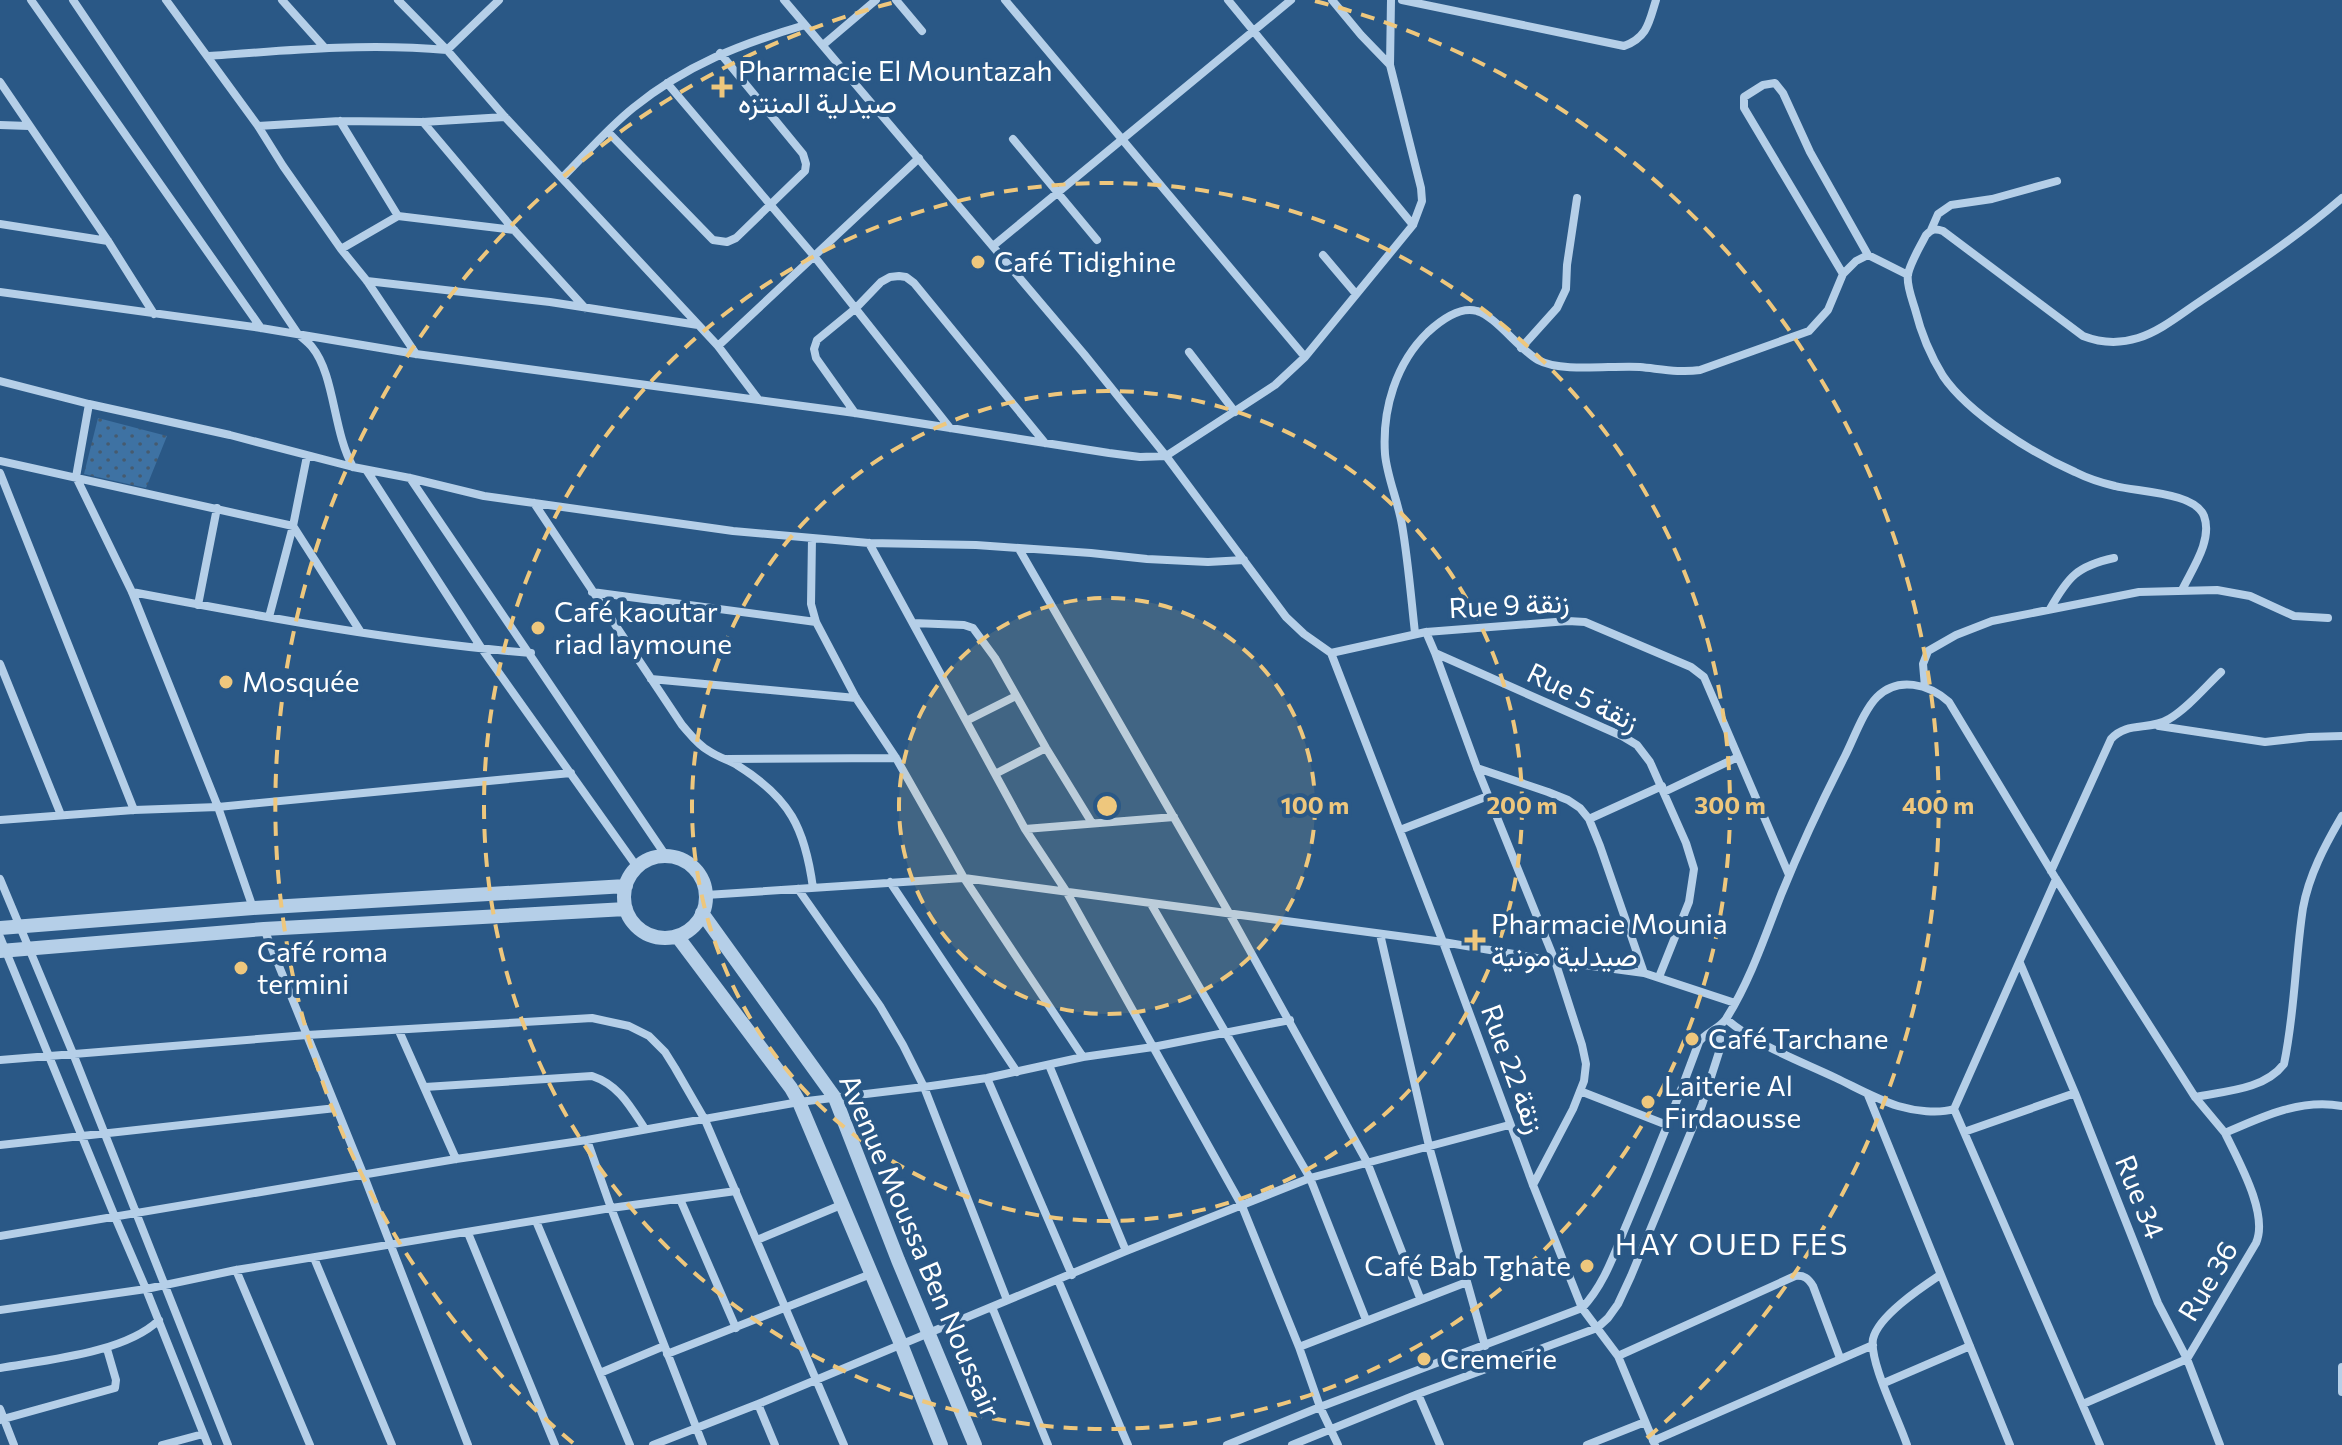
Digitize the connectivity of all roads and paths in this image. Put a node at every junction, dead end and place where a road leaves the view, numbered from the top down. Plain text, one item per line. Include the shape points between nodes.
1 (31, 0) edge
2 (73, 0) edge
3 (282, 0) edge
4 (398, 0) edge
5 (499, 0) edge
6 (784, 0) edge
7 (876, 0) edge
8 (896, 0) edge
9 (1005, 0) edge
10 (1228, 0) edge
11 (1291, 0) edge
12 (1332, 0) edge
13 (1391, 0) edge
14 (1402, 0) edge
15 (1656, 0) edge
16 (171, 2) edge
17 (805, 25) junction
18 (922, 31) dead end
19 (1254, 31) junction
20 (823, 45) junction
21 (324, 47) junction
22 (447, 50) junction
23 (720, 53) junction
24 (209, 56) junction
25 (1390, 65) junction
26 (0, 82) edge
27 (667, 83) junction
28 (505, 117) junction
29 (340, 121) junction
30 (423, 122) junction
31 (0, 125) edge
32 (29, 126) junction
33 (258, 126) junction
34 (608, 132) junction
35 (1013, 139) dead end
36 (1121, 139) junction
37 (919, 158) junction
38 (562, 178) junction
39 (2057, 181) dead end
40 (1057, 192) junction
41 (1577, 198) dead end
42 (2342, 198) edge
43 (772, 205) junction
44 (398, 216) junction
45 (0, 224) edge
46 (1413, 225) junction
47 (514, 230) junction
48 (1931, 230) junction
49 (1097, 240) dead end
50 (108, 241) junction
51 (993, 246) junction
52 (341, 249) junction
53 (1323, 255) dead end
54 (1868, 255) junction
55 (814, 256) junction
56 (1843, 274) junction
57 (1908, 275) junction
58 (367, 281) junction
59 (0, 292) edge
60 (1356, 294) junction
61 (585, 308) junction
62 (856, 308) junction
63 (154, 314) junction
64 (698, 325) junction
65 (261, 328) junction
66 (298, 334) junction
67 (718, 346) junction
68 (1521, 348) junction
69 (1189, 352) dead end
70 (416, 354) junction
71 (1305, 357) junction
72 (0, 381) edge
73 (758, 399) junction
74 (89, 404) junction
75 (1235, 412) junction
76 (855, 413) junction
77 (950, 428) junction
78 (1045, 443) junction
79 (307, 456) junction
80 (1166, 456) junction
81 (0, 461) edge
82 (353, 467) junction
83 (367, 471) junction
84 (0, 473) edge
85 (76, 477) junction
86 (410, 478) junction
87 (534, 503) junction
88 (217, 508) junction
89 (293, 526) junction
90 (812, 538) junction
91 (869, 543) junction
92 (1019, 549) junction
93 (2114, 558) dead end
94 (1244, 560) junction
95 (2182, 590) junction
96 (132, 592) junction
97 (592, 592) junction
98 (198, 605) junction
99 (2050, 609) junction
100 (269, 617) junction
101 (2328, 618) dead end
102 (816, 622) junction
103 (913, 623) junction
104 (360, 631) junction
105 (1426, 632) junction
106 (1415, 633) junction
107 (482, 649) junction
108 (531, 653) junction
109 (1331, 653) junction
110 (1435, 653) junction
111 (0, 664) edge
112 (2221, 672) dead end
113 (651, 679) junction
114 (1925, 687) junction
115 (1016, 696) junction
116 (856, 698) junction
117 (966, 721) junction
118 (2154, 725) junction
119 (2342, 736) edge
120 (1046, 748) junction
121 (1738, 757) junction
122 (896, 758) junction
123 (727, 759) junction
124 (1477, 768) junction
125 (571, 773) junction
126 (995, 774) junction
127 (1663, 789) junction
128 (1488, 796) junction
129 (218, 807) junction
130 (134, 810) junction
131 (61, 815) junction
132 (2342, 816) edge
133 (1174, 817) junction
134 (1589, 819) junction
135 (0, 820) edge
136 (1092, 823) junction
137 (1025, 829) junction
138 (1400, 830) junction
139 (666, 856) junction
140 (637, 867) junction
141 (1789, 875) junction
142 (2053, 875) junction
143 (964, 878) junction
144 (0, 879) edge
145 (890, 882) junction
146 (626, 886) junction
147 (813, 888) junction
148 (798, 889) junction
149 (1066, 891) junction
150 (706, 895) junction
151 (1151, 904) junction
152 (253, 908) junction
153 (626, 909) junction
154 (702, 913) junction
155 (1229, 913) junction
156 (19, 927) junction
157 (0, 928) edge
158 (264, 929) junction
159 (1380, 934) junction
160 (677, 936) junction
161 (1443, 942) junction
162 (2, 946) edge
163 (27, 948) junction
164 (1555, 961) junction
165 (2020, 963) junction
166 (1644, 973) junction
167 (1659, 977) junction
168 (1735, 1003) junction
169 (1290, 1020) junction
170 (1723, 1023) junction
171 (399, 1031) junction
172 (1225, 1034) junction
173 (307, 1035) junction
174 (1153, 1047) junction
175 (74, 1056) junction
176 (50, 1057) junction
177 (1083, 1057) junction
178 (0, 1060) edge
179 (1049, 1065) junction
180 (1017, 1072) junction
181 (987, 1078) junction
182 (425, 1087) junction
183 (924, 1087) junction
184 (1580, 1091) junction
185 (2075, 1093) junction
186 (1868, 1095) junction
187 (2195, 1097) junction
188 (835, 1098) junction
189 (799, 1102) junction
190 (2342, 1106) edge
191 (336, 1108) junction
192 (1954, 1109) junction
193 (705, 1120) junction
194 (1509, 1125) junction
195 (1667, 1125) junction
196 (645, 1129) junction
197 (105, 1132) junction
198 (1964, 1132) junction
199 (2225, 1133) junction
200 (81, 1136) junction
201 (587, 1140) junction
202 (0, 1145) edge
203 (1429, 1146) junction
204 (456, 1159) junction
205 (1367, 1162) junction
206 (364, 1176) junction
207 (1310, 1178) junction
208 (1533, 1185) junction
209 (736, 1191) junction
210 (680, 1199) junction
211 (841, 1205) junction
212 (1242, 1206) junction
213 (611, 1208) junction
214 (135, 1214) junction
215 (115, 1217) junction
216 (536, 1221) junction
217 (468, 1233) junction
218 (0, 1236) edge
219 (757, 1240) junction
220 (391, 1246) junction
221 (1126, 1251) junction
222 (314, 1258) junction
223 (236, 1270) junction
224 (871, 1274) junction
225 (1072, 1275) junction
226 (1940, 1275) junction
227 (1058, 1280) junction
228 (1467, 1282) junction
229 (163, 1285) junction
230 (146, 1289) junction
231 (1420, 1298) junction
232 (1007, 1300) junction
233 (992, 1307) junction
234 (1582, 1308) junction
235 (786, 1309) junction
236 (0, 1310) edge
237 (159, 1320) junction
238 (1366, 1320) junction
239 (736, 1328) junction
240 (1597, 1328) junction
241 (929, 1333) junction
242 (901, 1344) junction
243 (1873, 1345) junction
244 (1485, 1346) junction
245 (1970, 1346) junction
246 (1299, 1347) junction
247 (107, 1349) junction
248 (666, 1350) junction
249 (1618, 1356) junction
250 (1840, 1358) junction
251 (2187, 1359) junction
252 (2342, 1367) edge
253 (0, 1368) edge
254 (600, 1373) junction
255 (816, 1379) junction
256 (1884, 1383) junction
257 (2342, 1392) edge
258 (1418, 1394) junction
259 (758, 1404) junction
260 (2083, 1404) junction
261 (1320, 1407) junction
262 (0, 1409) edge
263 (2, 1420) edge
264 (1645, 1422) junction
265 (696, 1428) junction
266 (1331, 1428) junction
267 (203, 1434) junction
268 (1242, 1442) edge
269 (1654, 1443) edge
270 (14, 1445) edge
271 (162, 1445) edge
272 (208, 1445) edge
273 (228, 1445) edge
274 (310, 1445) edge
275 (392, 1445) edge
276 (468, 1445) edge
277 (555, 1445) edge
278 (630, 1445) edge
279 (653, 1445) edge
280 (703, 1445) edge
281 (775, 1445) edge
282 (844, 1445) edge
283 (941, 1445) edge
284 (975, 1445) edge
285 (1048, 1445) edge
286 (1128, 1445) edge
287 (1227, 1445) edge
288 (1292, 1445) edge
289 (1338, 1445) edge
290 (1440, 1445) edge
291 (1587, 1445) edge
292 (1907, 1445) edge
293 (2010, 1445) edge
294 (2100, 1445) edge
295 (2220, 1445) edge

1 - 65 street
2 - 66 street
3 - 21 street
4 - 22 street
5 - 22 street
6 - 17 street
7 - 20 street
8 - 18 street
9 - 36 street
10 - 19 street
11 - 19 street
12 - 25 street
13 - 25 street
14 - 15 street via 1624,46 1643,34
16 - 24 street
17 - 20 street
17 - 23 street
19 - 36 street
19 - 46 street
20 - 37 street
21 - 22 street
21 - 24 street
22 - 28 street
23 - 27 street
23 - 43 street via 803,154 805,171
24 - 33 street
25 - 46 street via 1421,188
26 - 32 street
27 - 34 street
27 - 43 street
28 - 30 street
28 - 38 street
29 - 30 street
29 - 33 street
29 - 44 street
30 - 47 street
31 - 32 street
32 - 50 street
33 - 52 street
34 - 38 street
34 - 43 street via 713,240 736,238
35 - 40 street
36 - 40 street
36 - 71 street
37 - 51 street
37 - 55 street
38 - 64 street
39 - 48 street via 1951,205 1938,214
40 - 49 street
40 - 51 street
41 - 68 street via 1566,289 1557,308
42 - 48 street via 2258,264 2168,323 2123,342 2083,336 1943,231
43 - 55 street
44 - 47 street
44 - 52 street
45 - 50 street
46 - 60 street
47 - 61 street
48 - 57 street
50 - 63 street
51 - 80 street
52 - 58 street
53 - 60 street
54 - 56 street
54 - 56 street via 1779,87 1770,82 1744,97 1744,108
54 - 57 street
55 - 62 street
55 - 67 street
56 - 68 street via 1828,310 1809,331 1700,370 1555,366
57 - 95 street via 1926,346 1943,376 1977,412 2074,472 2196,505 2204,515 2205,542
58 - 61 street
58 - 70 street
59 - 63 street
60 - 71 street
61 - 64 street
62 - 76 street via 823,333 814,349
62 - 77 street
62 - 78 street via 881,282 906,277
63 - 65 street
64 - 67 street
65 - 66 street
66 - 70 street
66 - 82 street via 325,372 344,452
67 - 73 street
68 - 106 street via 1478,311 1464,311 1437,323 1416,344 1390,397 1385,455 1402,524
69 - 75 street
70 - 73 street
71 - 75 street
72 - 74 street
73 - 76 street
74 - 79 street
74 - 85 street
75 - 80 street
76 - 77 street
77 - 78 street
78 - 80 street
79 - 82 street
79 - 89 street
80 - 94 street
81 - 85 street
82 - 83 street
83 - 86 street
83 - 107 street
84 - 130 street
85 - 88 street
85 - 96 street
86 - 87 street
86 - 108 street
87 - 90 street
87 - 97 street
88 - 89 street
88 - 98 street
89 - 100 street
89 - 104 street
90 - 91 street
90 - 102 street via 811,604
91 - 92 street
91 - 103 street
92 - 94 street via 1162,560
92 - 133 street
93 - 99 street via 2090,563 2072,576
94 - 109 street via 1286,617
95 - 99 street via 2139,592
95 - 101 street via 2250,596 2294,616
96 - 98 street
96 - 129 street
97 - 102 street
97 - 113 street
98 - 100 street
99 - 114 street via 1992,621 1941,641 1928,651 1923,664
100 - 104 street
102 - 116 street
103 - 115 street via 973,628
103 - 117 street
104 - 107 street
105 - 106 street, Rue 9 زنقة
105 - 110 street
105 - 121 street, Rue 9 زنقة via 1548,621 1595,626 1704,677
106 - 109 street, Rue 9 زنقة
107 - 108 street
107 - 125 street
108 - 139 street
109 - 138 street, Rue 22 زنقة
110 - 124 street
110 - 127 street, Rue 5 زنقة via 1622,736 1637,745
111 - 131 street
112 - 118 street via 2173,717
113 - 116 street
113 - 123 street via 699,744
114 - 141 street via 1898,685 1876,697
114 - 142 street, Rue 36 via 1949,702
115 - 117 street
115 - 120 street
116 - 122 street
117 - 126 street
118 - 119 street via 2265,742
118 - 142 street via 2123,729 2111,739
120 - 126 street
120 - 136 street
121 - 127 street
121 - 141 street, Rue 9 زنقة
122 - 123 street
122 - 143 street
123 - 147 street via 773,792 801,830
124 - 128 street
124 - 134 street via 1568,800
125 - 129 street
125 - 140 street
126 - 137 street
127 - 134 street
127 - 167 street, Rue 5 زنقة via 1691,856 1694,879
128 - 138 street
128 - 164 street
129 - 130 street
129 - 152 street
130 - 131 street
131 - 135 street
132 - 187 street via 2303,907 2284,1064 2262,1082
133 - 136 street
133 - 155 street
134 - 166 street
136 - 137 street
137 - 149 street
138 - 161 street, Rue 22 زنقة
139 - 140 street
139 - 150 street via 690,865
140 - 146 street
141 - 168 street
142 - 165 street
142 - 187 street, Rue 36
143 - 145 street
143 - 149 street
143 - 177 street
144 - 156 street
145 - 147 street
145 - 180 street
146 - 152 street
146 - 153 street
147 - 148 street
148 - 150 street
148 - 183 street via 880,1006
149 - 151 street
149 - 174 street
150 - 154 street
151 - 155 street
151 - 172 street
152 - 156 street
153 - 158 street
153 - 160 street via 646,933
154 - 160 street
154 - 188 street, Avenue Moussa Ben Noussair
155 - 159 street
155 - 169 street
156 - 157 street
156 - 163 street
158 - 163 street
158 - 173 street
159 - 161 street
159 - 203 street
160 - 189 street, Avenue Moussa Ben Noussair
161 - 164 street
161 - 194 street, Rue 22 زنقة
162 - 163 street
162 - 176 street
163 - 175 street
164 - 166 street
164 - 184 street via 1586,1064
165 - 185 street, Rue 34
165 - 192 street
166 - 167 street
167 - 168 street
168 - 170 street
169 - 172 street
169 - 205 street
170 - 186 street
170 - 195 street via 1699,1042
170 - 240 street via 1718,1058 1685,1148 1618,1304
171 - 173 street
171 - 182 street
171 - 193 street via 592,1018 629,1026 665,1052
172 - 174 street
172 - 207 street
173 - 175 street
173 - 191 street
174 - 177 street
174 - 212 street
175 - 176 street
175 - 197 street
176 - 178 street
176 - 200 street
177 - 179 street
179 - 180 street
179 - 221 street
180 - 181 street
181 - 183 street
181 - 225 street
182 - 196 street via 592,1076 621,1093
182 - 204 street
183 - 188 street
183 - 232 street
184 - 195 street
184 - 208 street
185 - 198 street
185 - 251 street, Rue 34 via 2158,1303
186 - 192 street via 1913,1110
186 - 226 street
187 - 199 street, Rue 36
188 - 189 street
188 - 241 street, Avenue Moussa Ben Noussair
189 - 193 street
189 - 211 street, Avenue Moussa Ben Noussair
190 - 199 street via 2296,1106
191 - 197 street
191 - 206 street
192 - 198 street
193 - 196 street
193 - 209 street
194 - 203 street
194 - 208 street, Rue 22 زنقة
195 - 234 street via 1602,1283
196 - 201 street
197 - 200 street
197 - 214 street
198 - 260 street
199 - 251 street, Rue 36 via 2251,1192 2260,1232
200 - 202 street
200 - 215 street
201 - 204 street
201 - 213 street
203 - 205 street
203 - 228 street
204 - 206 street
205 - 207 street
205 - 231 street
206 - 214 street
206 - 220 street
207 - 212 street
207 - 238 street
208 - 234 street, Rue 22 زنقة
209 - 210 street
209 - 219 street
210 - 213 street
210 - 239 street
211 - 219 street
211 - 224 street, Avenue Moussa Ben Noussair
212 - 221 street
212 - 246 street
213 - 216 street
213 - 248 street
214 - 215 street
214 - 229 street
215 - 218 street
215 - 230 street
216 - 217 street
216 - 254 street
217 - 220 street
217 - 277 street
219 - 235 street
220 - 222 street
220 - 276 street
221 - 225 street
222 - 223 street
222 - 275 street
223 - 229 street
223 - 274 street
224 - 235 street
224 - 242 street, Avenue Moussa Ben Noussair
225 - 227 street
226 - 243 street via 1882,1323
226 - 245 street
227 - 232 street
227 - 286 street
228 - 231 street
228 - 244 street
229 - 230 street
229 - 273 street
230 - 236 street
230 - 237 street
231 - 238 street
232 - 233 street
233 - 241 street
233 - 285 street
234 - 240 street, Rue 22 زنقة
234 - 244 street
235 - 239 street
235 - 255 street
237 - 247 street
237 - 267 street
238 - 246 street
239 - 248 street
240 - 249 street, Rue 22 زنقة
240 - 258 street
241 - 242 street
241 - 284 street, Avenue Moussa Ben Noussair
242 - 255 street
242 - 283 street, Avenue Moussa Ben Noussair
243 - 250 street
243 - 256 street
244 - 261 street
245 - 256 street
245 - 293 street
246 - 261 street
247 - 253 street
247 - 263 street via 115,1388
248 - 254 street
248 - 265 street
249 - 250 street via 1799,1275 1813,1286
249 - 264 street, Rue 22 زنقة
250 - 269 street
251 - 260 street
251 - 295 street, Rue 34
252 - 257 street
254 - 278 street
255 - 259 street
255 - 282 street
256 - 292 street
258 - 266 street
258 - 290 street
259 - 265 street
259 - 281 street
260 - 294 street
261 - 266 street
261 - 268 street
262 - 263 street
263 - 270 street
264 - 269 street, Rue 22 زنقة
264 - 291 street
265 - 279 street
265 - 280 street
266 - 288 street
266 - 289 street
267 - 271 street
267 - 272 street
268 - 287 street

